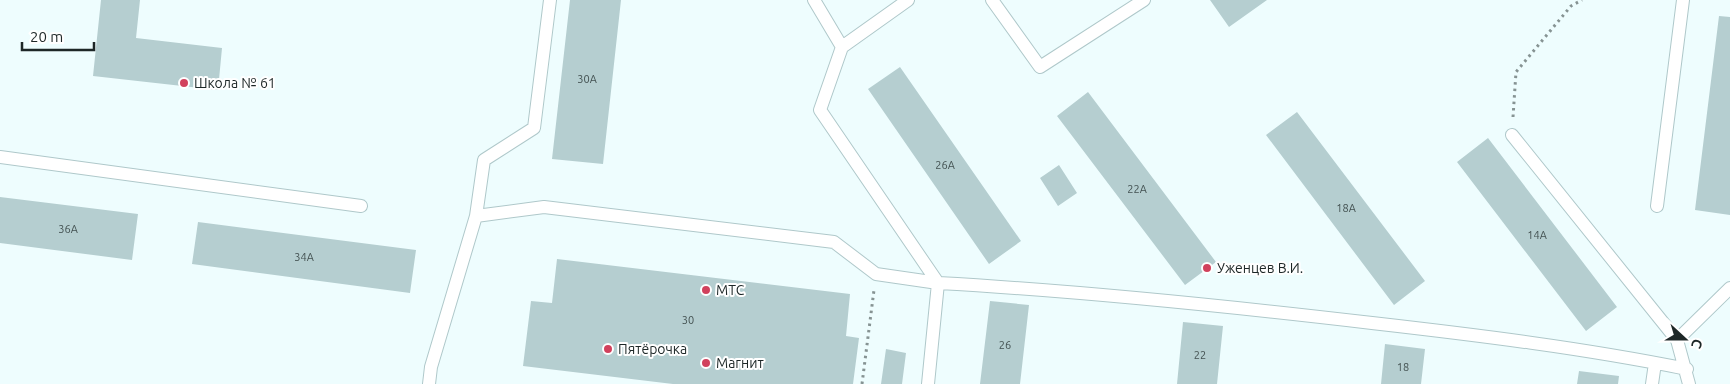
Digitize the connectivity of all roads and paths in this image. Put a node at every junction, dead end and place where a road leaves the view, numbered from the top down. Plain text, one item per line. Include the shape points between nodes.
1 (550, 0) edge
2 (814, 0) edge
3 (908, 0) edge
4 (992, 0) edge
5 (1144, 0) edge
6 (1582, 0) edge
7 (1683, 0) edge
8 (842, 47) junction
9 (1512, 135) joint
10 (0, 157) edge
11 (361, 206) dead end
12 (1657, 206) dead end
13 (476, 216) junction
14 (876, 274) junction
15 (938, 283) junction
16 (1730, 288) edge
17 (1678, 340) junction
18 (1655, 363) junction
19 (1687, 369) junction
20 (429, 384) edge
21 (862, 384) edge
22 (928, 384) edge
23 (1652, 384) edge
24 (1689, 384) edge

1 - 13 lane via 534,128 484,160
2 - 8 lane
3 - 8 lane
4 - 5 lane via 1040,67
6 - 9 path via 1572,6 1516,72
7 - 12 lane
8 - 15 lane via 820,110
9 - 17 lane
10 - 11 lane
13 - 14 lane via 544,207 834,242
13 - 20 lane via 431,367
14 - 15 lane
14 - 21 path
15 - 18 lane via 1076,291 1250,308 1455,333
15 - 22 lane
16 - 17 lane
17 - 19 lane
18 - 19 lane
18 - 23 lane
19 - 24 lane

